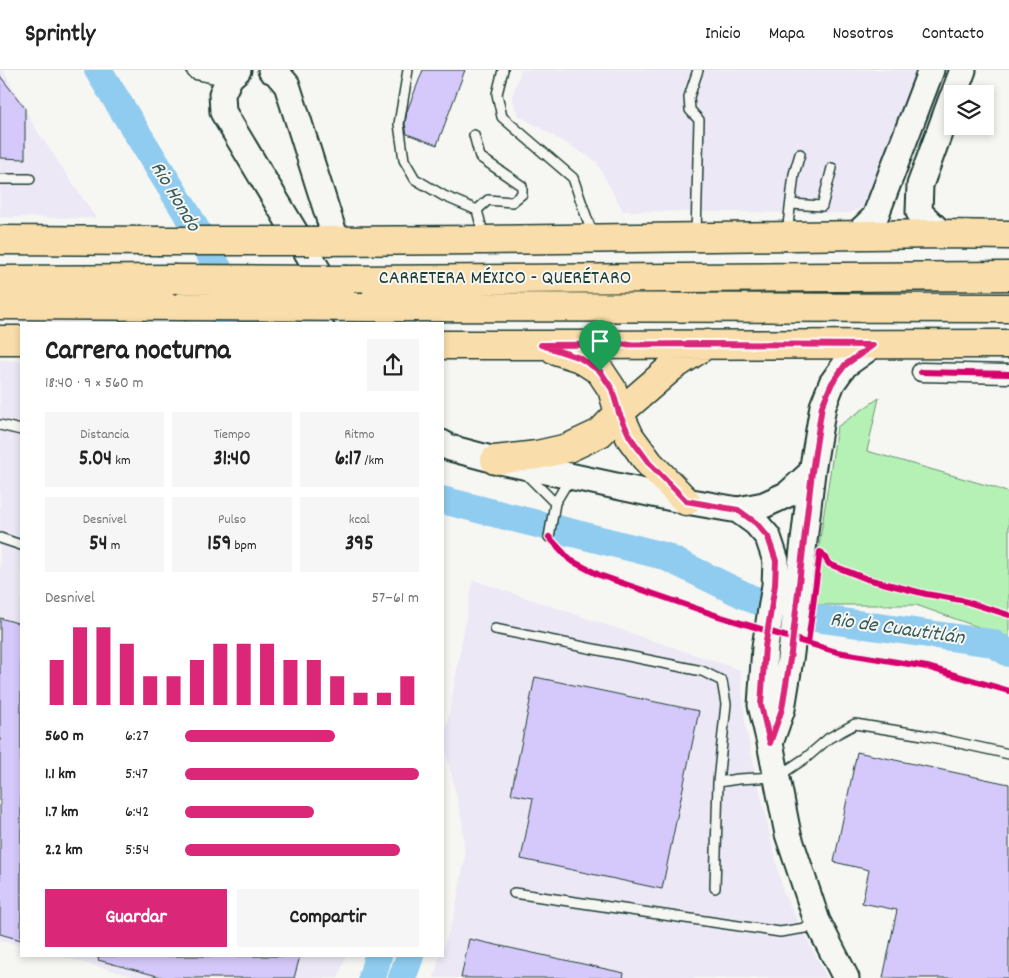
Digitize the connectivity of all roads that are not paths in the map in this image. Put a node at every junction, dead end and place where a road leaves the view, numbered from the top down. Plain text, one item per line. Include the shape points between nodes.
1 (196, 70) edge
2 (271, 70) edge
3 (408, 70) edge
4 (502, 70) edge
5 (698, 70) edge
6 (931, 70) edge
7 (963, 70) edge
8 (234, 74) edge
9 (957, 85) edge
10 (944, 120) edge
11 (474, 135) dead end
12 (800, 154) dead end
13 (832, 168) dead end
14 (0, 179) edge
15 (30, 179) dead end
16 (791, 204) junction
17 (477, 210) junction
18 (942, 234) junction
19 (1009, 235) edge
20 (786, 236) junction
21 (854, 236) junction
22 (696, 238) junction
23 (593, 239) junction
24 (0, 240) edge
25 (323, 240) junction
26 (485, 240) junction
27 (0, 269) edge
28 (1009, 276) edge
29 (0, 280) edge
30 (27, 280) junction
31 (0, 305) edge
32 (1009, 308) edge
33 (356, 316) edge
34 (0, 340) edge
35 (20, 340) edge
36 (980, 343) junction
37 (444, 344) edge
38 (707, 344) junction
39 (1009, 344) edge
40 (541, 345) junction
41 (873, 345) junction
42 (1009, 356) edge
43 (920, 372) dead end
44 (1009, 374) edge
45 (619, 413) junction
46 (0, 425) edge
47 (20, 430) edge
48 (444, 444) edge
49 (505, 462) junction
50 (812, 472) junction
51 (571, 476) junction
52 (686, 501) junction
53 (554, 508) junction
54 (738, 510) junction
55 (549, 537) dead end
56 (0, 538) edge
57 (20, 545) edge
58 (786, 587) junction
59 (495, 629) dead end
60 (770, 743) junction
61 (1009, 754) edge
62 (777, 777) junction
63 (718, 782) junction
64 (715, 888) dead end
65 (514, 893) dead end
66 (819, 926) junction
67 (846, 978) edge

1 - 8 street
2 - 25 main road via 288,84
3 - 17 lane via 398,124 404,160 415,179
4 - 23 lane via 497,94 502,117 573,178
5 - 22 lane via 689,98 690,110 699,120
6 - 21 main road via 875,217
7 - 9 main road
8 - 33 main road via 222,94 223,112
10 - 18 main road via 920,185 919,212
11 - 17 lane via 480,157 522,186 522,194 512,202 488,200
12 - 16 lane
13 - 16 lane via 822,206
14 - 15 lane
16 - 20 lane
17 - 26 lane
18 - 19 main road
18 - 21 main road
20 - 21 main road
20 - 22 main road
22 - 23 main road
23 - 26 main road
24 - 25 main road, bridge
25 - 26 main road
27 - 30 main road
28 - 30 main road, CARRETERA MÉXICO - QUERÉTARO, bridge
29 - 30 main road, CARRETERA MÉXICO - QUERÉTARO
31 - 33 main road, CARRETERA MÉXICO - QUERÉTARO, bridge via 184,306
32 - 33 main road, CARRETERA MÉXICO - QUERÉTARO
34 - 35 main road
36 - 39 main road
36 - 41 main road
36 - 42 main road
37 - 40 main road
38 - 40 main road
38 - 41 main road
38 - 45 main road via 672,366
40 - 45 main road via 580,358 600,371 612,389
41 - 50 main road via 845,365 832,383 822,406
43 - 44 street
45 - 49 main road via 600,433 568,448
45 - 52 main road via 630,437 649,463
46 - 47 lane
48 - 49 main road
49 - 51 main road
49 - 53 lane
50 - 54 main road via 788,494 764,505
50 - 58 main road
51 - 52 main road
51 - 53 lane
52 - 54 main road
53 - 55 lane
54 - 58 main road via 768,537
56 - 57 lane
58 - 60 main road via 791,653 782,709
58 - 60 main road via 765,647 761,705
59 - 63 lane via 702,671 722,682 726,704
60 - 62 main road
61 - 62 lane via 855,724 829,738 808,757
62 - 63 lane
62 - 66 main road via 788,834
63 - 64 lane
65 - 66 lane via 780,932
66 - 67 main road

